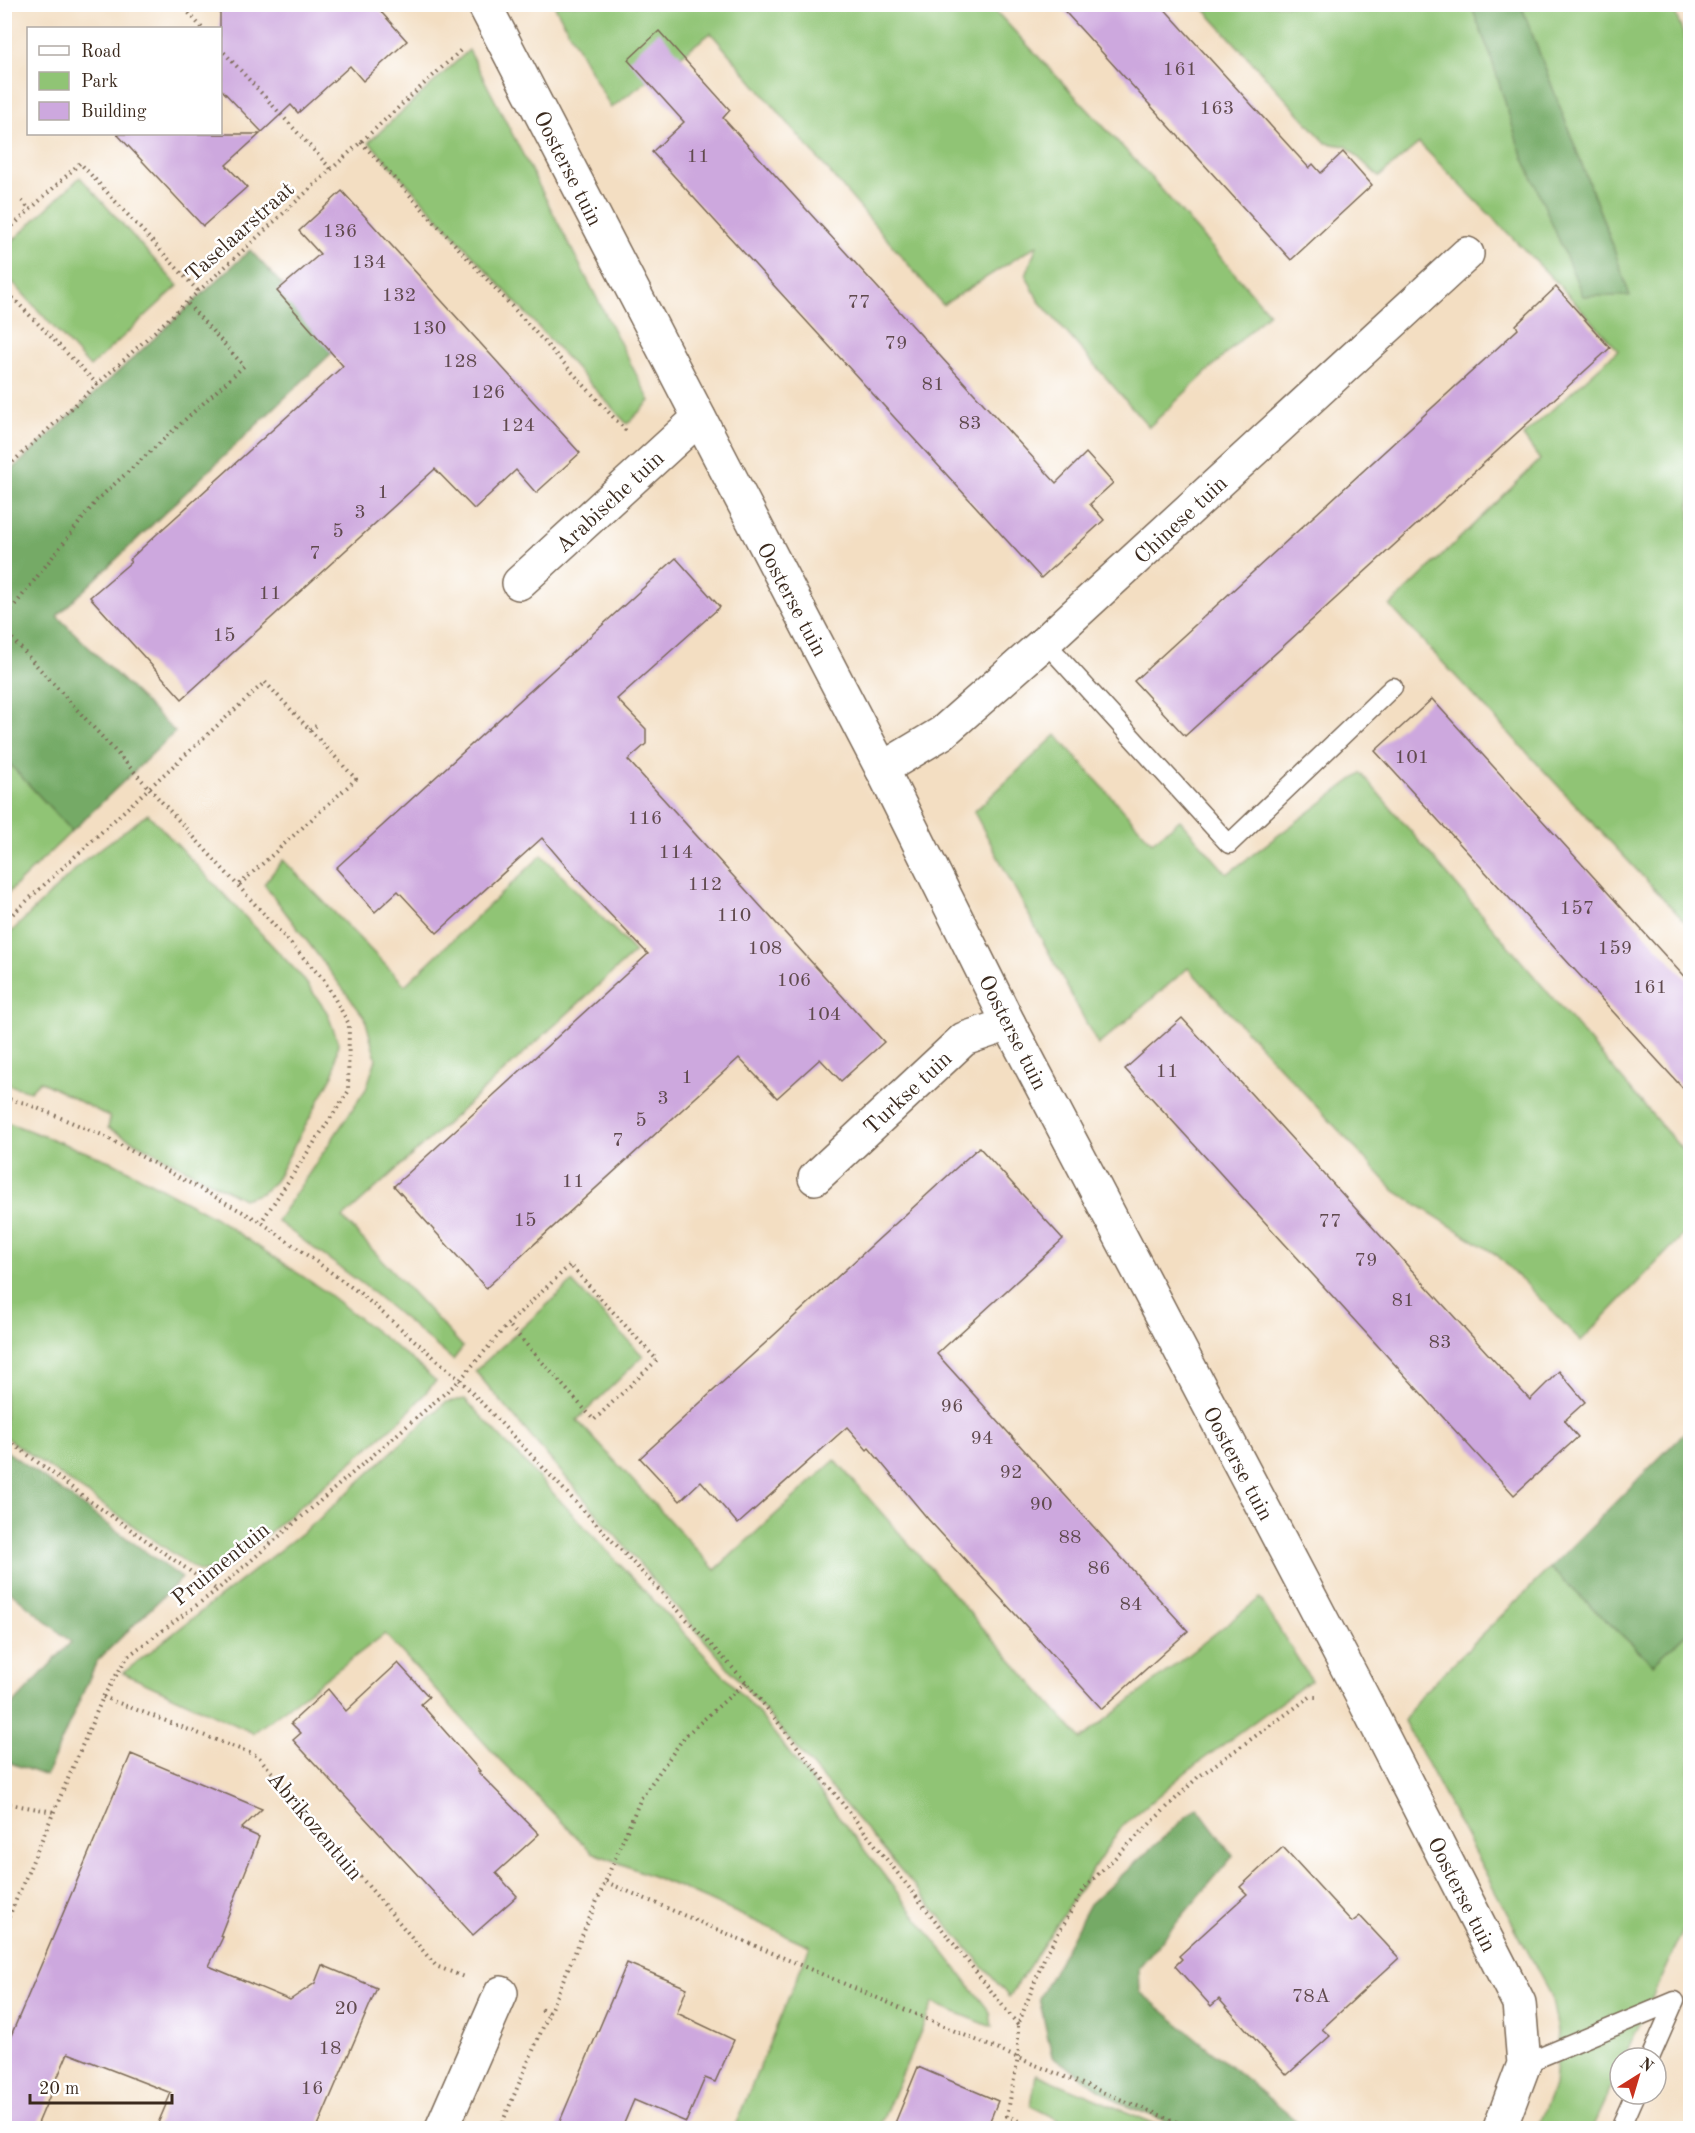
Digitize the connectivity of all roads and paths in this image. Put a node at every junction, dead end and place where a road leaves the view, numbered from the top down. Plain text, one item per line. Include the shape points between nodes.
1 (181, 4) edge
2 (1686, 4) edge
3 (485, 6) edge
4 (1690, 15) edge
5 (201, 27) edge
6 (222, 50) edge
7 (361, 142) junction
8 (330, 170) junction
9 (22, 201) dead end
10 (30, 210) junction
11 (4, 234) edge
12 (1467, 254) dead end
13 (4, 289) edge
14 (198, 291) junction
15 (186, 302) junction
16 (98, 386) junction
17 (699, 418) junction
18 (653, 460) junction
19 (4, 470) edge
20 (519, 583) dead end
21 (4, 620) edge
22 (4, 630) edge
23 (1045, 642) junction
24 (1393, 687) dead end
25 (316, 726) dead end
26 (310, 730) junction
27 (882, 769) junction
28 (149, 788) junction
29 (240, 885) junction
30 (4, 922) edge
31 (1009, 1024) junction
32 (4, 1098) edge
33 (815, 1178) dead end
34 (261, 1222) junction
35 (508, 1324) junction
36 (460, 1380) junction
37 (4, 1437) edge
38 (217, 1590) junction
39 (746, 1682) junction
40 (1362, 1696) junction
41 (104, 1697) junction
42 (4, 1803) edge
43 (54, 1812) junction
44 (606, 1882) junction
45 (4, 1928) edge
46 (501, 1993) junction
47 (549, 2013) junction
48 (1018, 2025) junction
49 (1655, 2046) edge
50 (1018, 2058) junction
51 (1524, 2064) junction
52 (1630, 2106) edge
53 (442, 2128) edge
54 (500, 2128) edge
55 (1035, 2128) edge
56 (1192, 2128) edge
57 (1500, 2128) edge
58 (1620, 2128) edge

1 - 5 path
2 - 4 path
3 - 7 path, Taselaarstraat via 470,42
3 - 17 street, Oosterse tuin
6 - 8 path
7 - 8 path, Taselaarstraat
7 - 18 path
8 - 14 path, Taselaarstraat
9 - 10 path
10 - 11 path
10 - 14 path via 80,163
12 - 23 street, Chinese tuin
13 - 16 path
14 - 15 path, Taselaarstraat
15 - 16 path, Taselaarstraat
15 - 21 path via 244,366 97,500
16 - 19 path, Taselaarstraat
17 - 18 street, Arabische tuin
17 - 27 street, Oosterse tuin
18 - 20 street, Arabische tuin
22 - 28 path
23 - 24 lane via 1228,844
23 - 27 street, Chinese tuin via 942,733
25 - 26 path
26 - 28 path via 265,682
26 - 29 path via 356,778
27 - 31 street, Oosterse tuin
28 - 29 path
28 - 30 path
29 - 34 path via 324,980 348,1024 348,1092
31 - 33 street, Turkse tuin via 964,1039
31 - 40 street, Oosterse tuin
32 - 34 path via 102,1135
34 - 36 path via 361,1294
35 - 35 path via 570,1265 657,1360 594,1420
35 - 36 path
36 - 38 path, Pruimentuin
36 - 39 path
37 - 38 path
38 - 41 path, Pruimentuin via 128,1656
39 - 44 path via 685,1736 641,1798
39 - 48 path
40 - 48 path via 1310,1697 1198,1777 1086,1886 1045,1956
40 - 51 street, Oosterse tuin via 1519,2003
41 - 43 path, Pruimentuin
41 - 46 path, Abrikozentuin via 258,1756 436,1966
42 - 43 path
43 - 45 path, Pruimentuin
44 - 47 path
44 - 50 path
46 - 47 path, Abrikozentuin
46 - 53 street
47 - 54 path
48 - 50 path
49 - 51 lane via 1675,2001
50 - 55 path via 1007,2116
50 - 56 path
51 - 57 street, Oosterse tuin
52 - 58 lane

